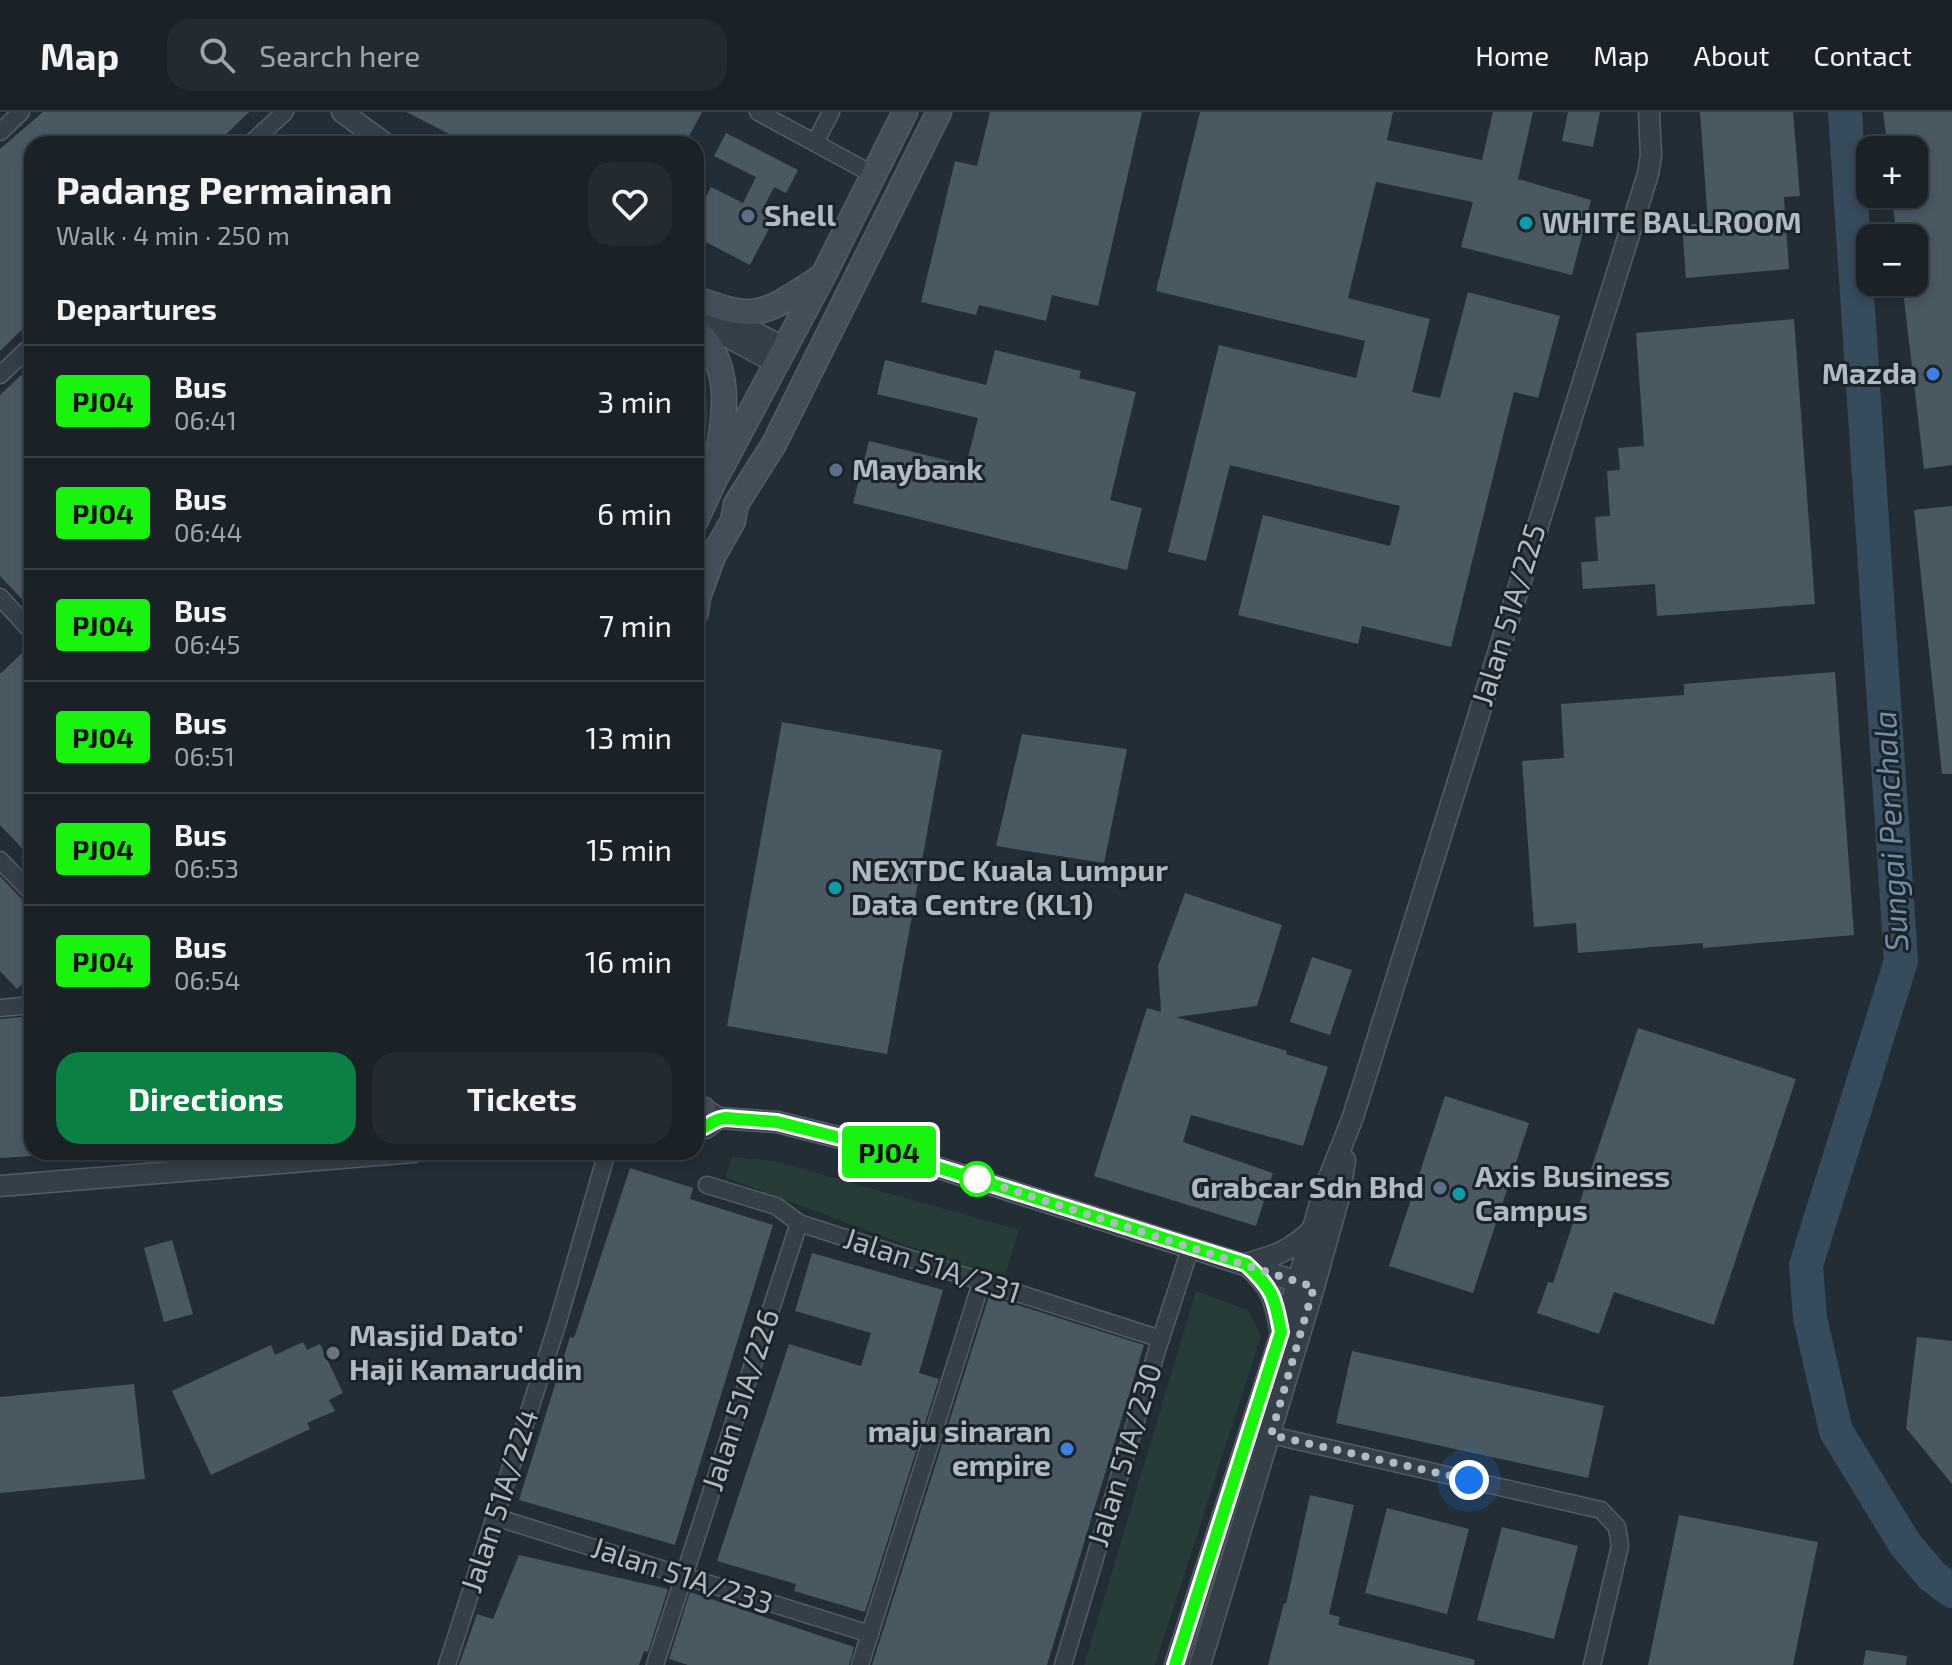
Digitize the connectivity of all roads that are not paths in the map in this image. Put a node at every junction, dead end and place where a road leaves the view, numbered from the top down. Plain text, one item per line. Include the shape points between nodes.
1 (21, 112) edge
2 (285, 112) edge
3 (342, 112) edge
4 (758, 112) edge
5 (831, 112) edge
6 (905, 112) edge
7 (939, 112) edge
8 (1649, 112) edge
9 (0, 132) edge
10 (259, 136) edge
11 (375, 136) edge
12 (815, 143) junction
13 (874, 175) junction
14 (823, 276) junction
15 (846, 299) junction
16 (704, 302) edge
17 (704, 305) edge
18 (704, 323) edge
19 (704, 337) edge
20 (24, 352) edge
21 (786, 358) junction
22 (0, 375) edge
23 (714, 481) junction
24 (704, 503) edge
25 (736, 504) junction
26 (704, 584) edge
27 (0, 597) edge
28 (24, 623) edge
29 (0, 860) edge
30 (24, 885) edge
31 (24, 1006) edge
32 (0, 1008) edge
33 (704, 1115) edge
34 (1353, 1117) junction
35 (317, 1160) edge
36 (605, 1160) edge
37 (707, 1185) dead end
38 (0, 1186) edge
39 (799, 1223) junction
40 (1313, 1229) junction
41 (1191, 1246) junction
42 (1246, 1264) junction
43 (981, 1283) junction
44 (1306, 1284) junction
45 (1281, 1332) junction
46 (1161, 1339) junction
47 (1271, 1435) junction
48 (495, 1517) junction
49 (683, 1577) junction
50 (870, 1634) junction
51 (447, 1665) edge
52 (655, 1665) edge
53 (860, 1665) edge
54 (1063, 1665) edge
55 (1175, 1665) edge
56 (1200, 1665) edge
57 (1592, 1665) edge

1 - 9 street
2 - 10 street
3 - 11 street
4 - 12 street
5 - 12 street
6 - 13 main road
7 - 15 main road
8 - 34 street, Jalan 51A/225 via 1648,174
12 - 13 street
13 - 14 main road
14 - 16 main road via 753,312
14 - 21 main road
15 - 21 main road via 812,350
15 - 25 main road via 774,444
17 - 21 street
18 - 21 street
19 - 23 main road via 719,364 725,411
20 - 22 street
21 - 23 main road
21 - 25 main road via 793,380 747,467
23 - 24 main road
25 - 26 main road
27 - 28 street
29 - 30 street
31 - 32 street
33 - 41 street via 777,1122 857,1142
34 - 40 street, Jalan 51A/225
34 - 44 street, Jalan 51A/225 via 1339,1197
35 - 38 street
36 - 48 street, Jalan 51A/224
37 - 39 street, Jalan 51A/231 via 776,1206
39 - 43 street, Jalan 51A/231
39 - 49 street, Jalan 51A/226
40 - 42 street via 1297,1245
40 - 44 street, Jalan 51A/225
41 - 42 street
41 - 46 street, Jalan 51A/230
42 - 44 street
42 - 45 street via 1267,1284
43 - 46 street, Jalan 51A/231
43 - 50 street
44 - 45 street, Jalan 51A/225
44 - 47 street, Jalan 51A/225
45 - 55 street, Jalan 51A/225
46 - 54 street, Jalan 51A/230
47 - 56 street, Jalan 51A/225
47 - 57 street via 1601,1510 1617,1527 1620,1546
48 - 49 street, Jalan 51A/233
48 - 51 street, Jalan 51A/224
49 - 50 street, Jalan 51A/233
49 - 52 street, Jalan 51A/226
50 - 53 street

